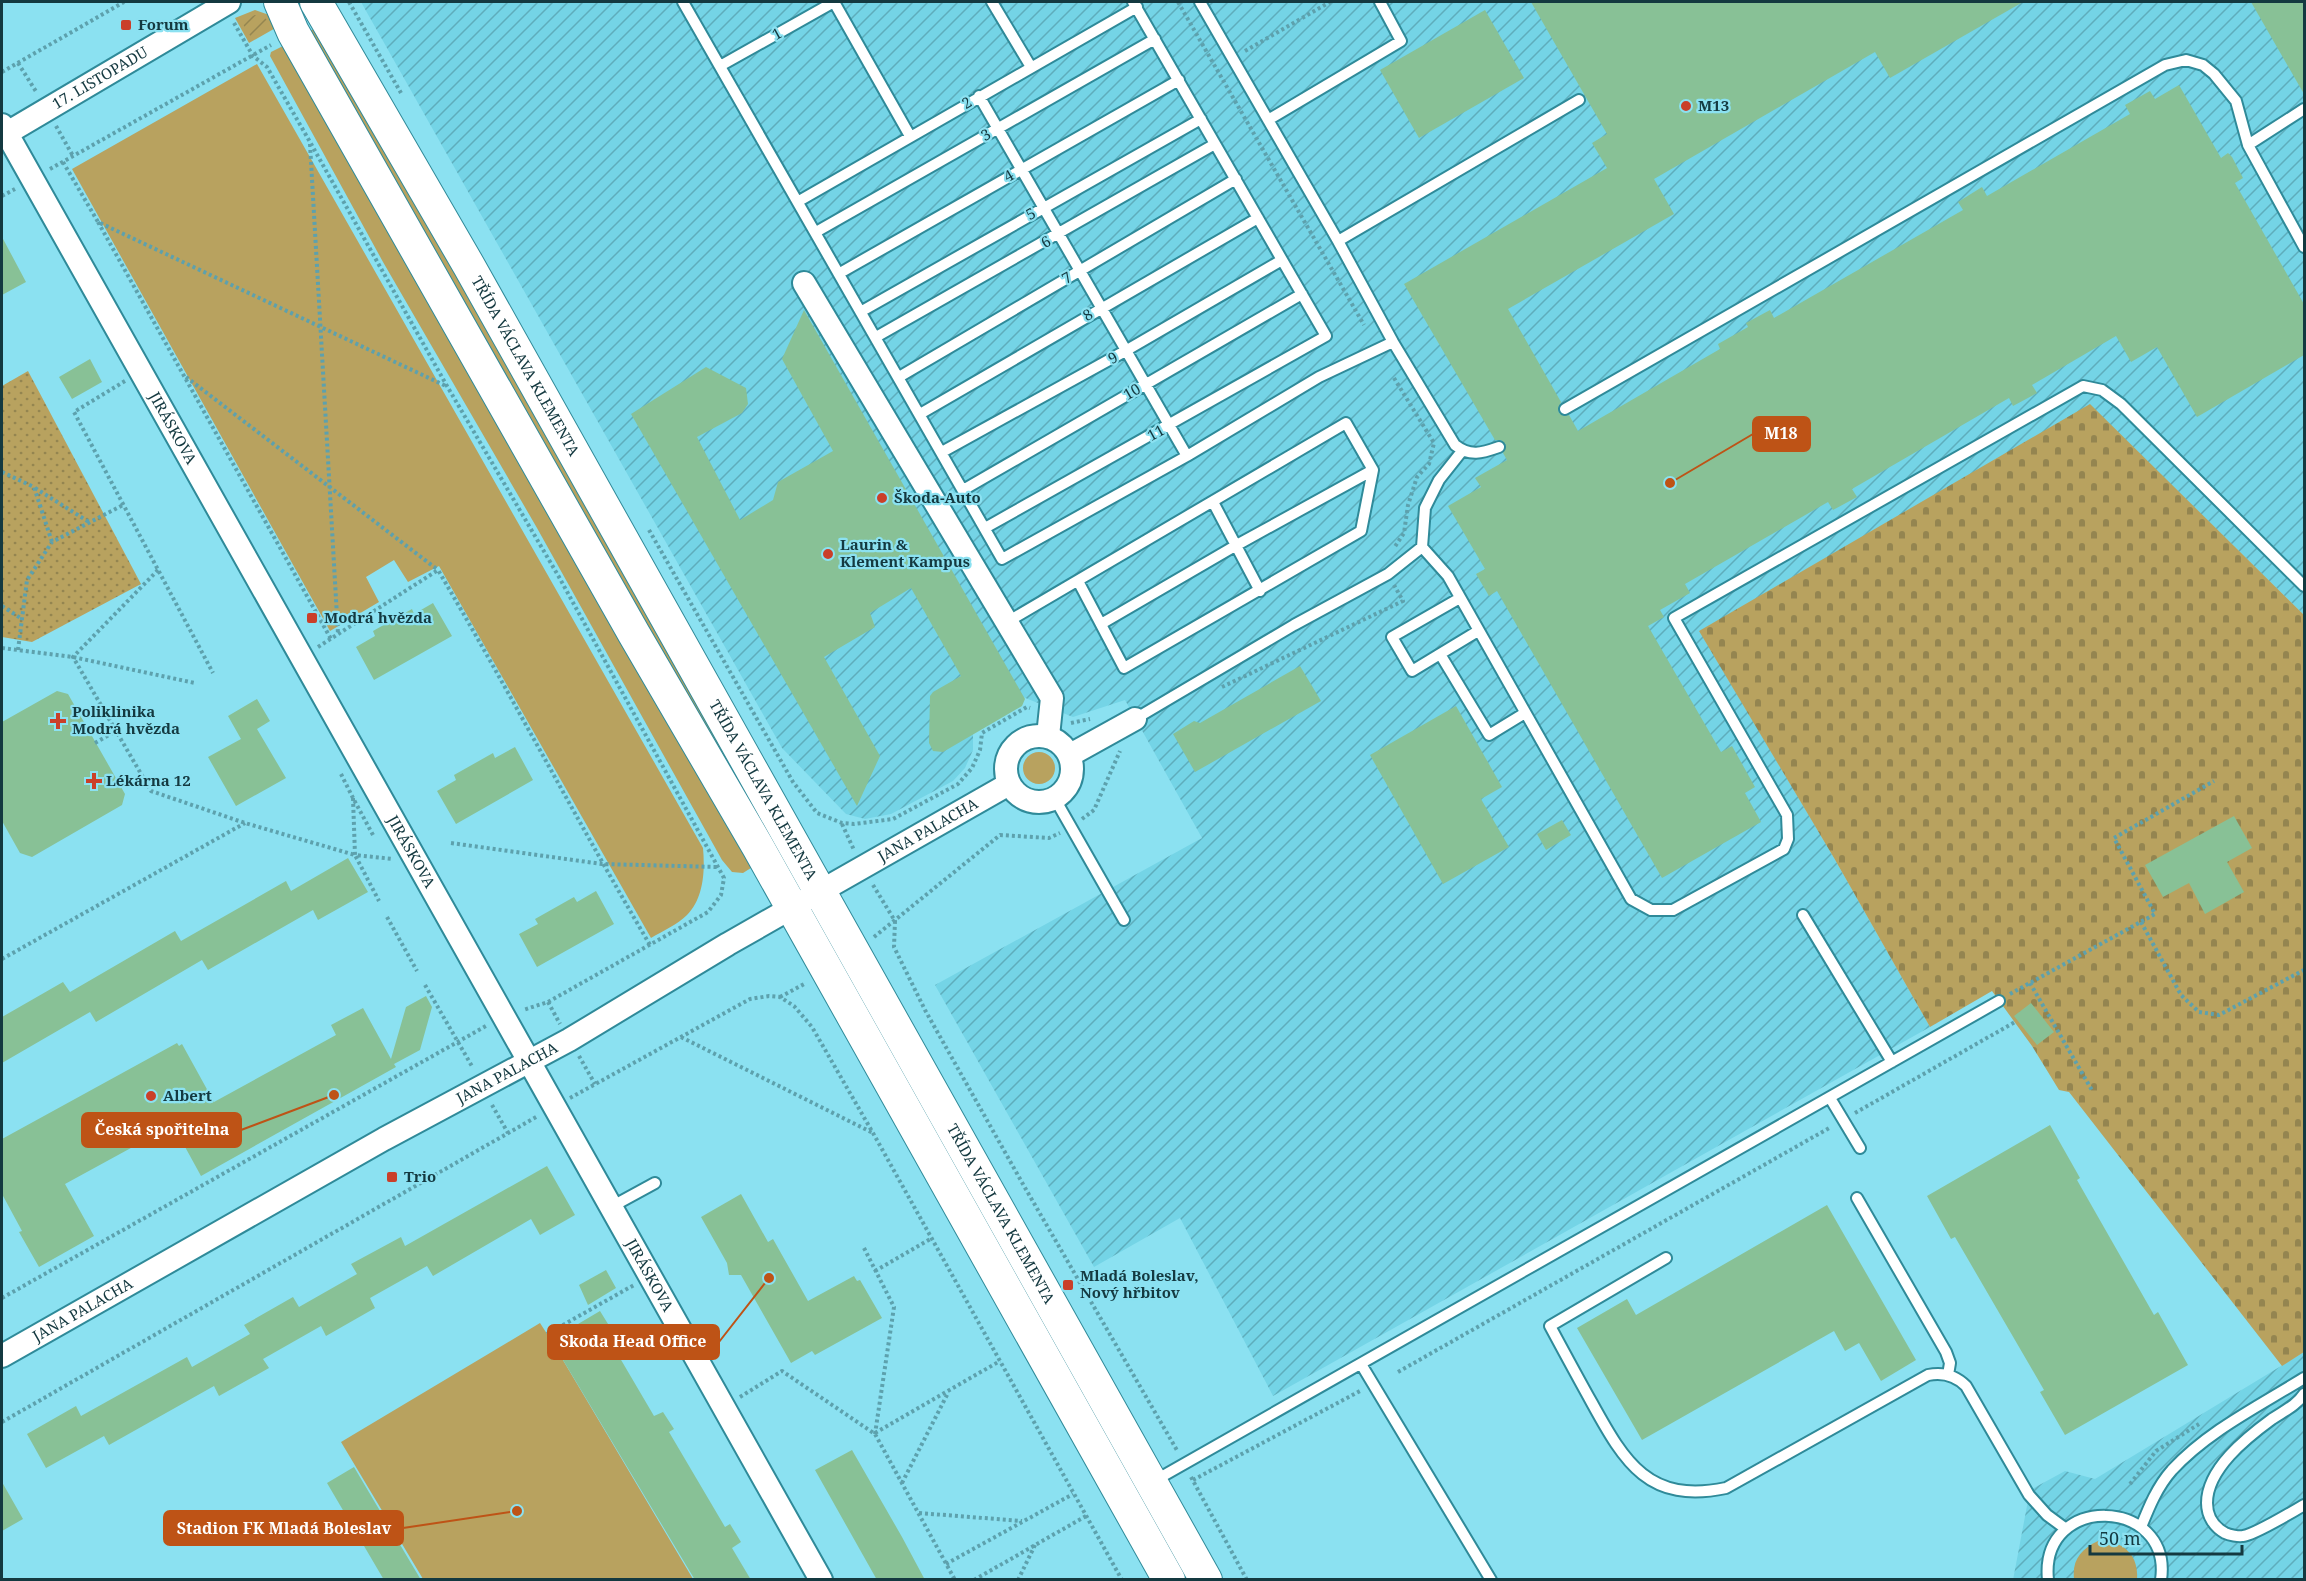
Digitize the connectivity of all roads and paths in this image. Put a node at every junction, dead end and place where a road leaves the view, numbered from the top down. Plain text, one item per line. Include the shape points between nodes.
1 (124, 2) edge
2 (280, 2) edge
3 (316, 2) edge
4 (683, 2) edge
5 (834, 2) edge
6 (992, 2) edge
7 (1178, 2) edge
8 (1200, 2) edge
9 (1330, 2) edge
10 (1380, 2) edge
11 (227, 3) edge
12 (1135, 4) edge
13 (1155, 39) junction
14 (273, 44) dead end
15 (253, 56) junction
16 (1233, 58) junction
17 (720, 66) junction
18 (1031, 67) junction
19 (1216, 68) junction
20 (2, 72) edge
21 (1179, 80) junction
22 (979, 96) junction
23 (1580, 100) dead end
24 (2304, 109) edge
25 (1201, 119) junction
26 (1268, 120) junction
27 (997, 129) junction
28 (3, 131) edge
29 (910, 136) junction
30 (310, 142) junction
31 (1215, 144) junction
32 (2248, 146) junction
33 (63, 162) junction
34 (1021, 170) junction
35 (41, 174) dead end
36 (1236, 179) junction
37 (19, 187) dead end
38 (2, 196) edge
39 (799, 201) junction
40 (1043, 207) junction
41 (1258, 218) junction
42 (98, 222) junction
43 (816, 232) junction
44 (1059, 234) junction
45 (1338, 241) junction
46 (2304, 247) edge
47 (1282, 260) junction
48 (1080, 271) junction
49 (840, 273) junction
50 (804, 283) dead end
51 (1302, 294) junction
52 (1102, 308) junction
53 (862, 311) junction
54 (320, 326) junction
55 (876, 337) junction
56 (1393, 342) junction
57 (1127, 350) junction
58 (1378, 350) junction
59 (184, 376) junction
60 (899, 377) junction
61 (128, 379) dead end
62 (1146, 383) junction
63 (447, 386) junction
64 (1565, 409) dead end
65 (920, 414) junction
66 (1170, 426) junction
67 (1499, 447) dead end
68 (1462, 451) junction
69 (942, 452) junction
70 (1187, 456) junction
71 (1373, 470) junction
72 (2, 472) edge
73 (34, 487) junction
74 (329, 487) junction
75 (963, 490) junction
76 (1213, 502) junction
77 (123, 505) junction
78 (89, 522) junction
79 (985, 528) junction
80 (52, 542) junction
81 (1235, 546) junction
82 (1422, 548) junction
83 (158, 570) junction
84 (438, 570) junction
85 (1388, 574) junction
86 (1078, 581) junction
87 (2304, 586) edge
88 (1260, 591) junction
89 (1460, 598) junction
90 (2, 606) edge
91 (22, 619) junction
92 (1007, 622) junction
93 (1101, 624) junction
94 (1478, 631) junction
95 (338, 634) junction
96 (331, 639) junction
97 (2, 648) edge
98 (18, 650) junction
99 (1440, 654) junction
100 (73, 657) junction
101 (302, 657) junction
102 (213, 673) dead end
103 (195, 682) dead end
104 (1219, 689) dead end
105 (1525, 713) junction
106 (1135, 719) junction
107 (1049, 726) junction
108 (116, 731) junction
109 (95, 742) dead end
110 (1115, 742) junction
111 (1070, 755) junction
112 (2214, 781) dead end
113 (793, 782) dead end
114 (1009, 784) junction
115 (1055, 799) junction
116 (245, 823) junction
117 (1072, 826) junction
118 (374, 835) dead end
119 (451, 843) dead end
120 (355, 855) junction
121 (417, 862) junction
122 (602, 864) junction
123 (718, 867) junction
124 (819, 891) junction
125 (379, 901) dead end
126 (791, 907) junction
127 (1803, 915) dead end
128 (387, 917) dead end
129 (1124, 920) dead end
130 (2140, 922) junction
131 (650, 945) junction
132 (2, 958) edge
133 (2304, 970) edge
134 (417, 971) dead end
135 (2030, 983) junction
136 (425, 986) dead end
137 (1999, 1001) joint
138 (504, 1016) junction
139 (2014, 1022) dead end
140 (681, 1037) junction
141 (458, 1042) junction
142 (529, 1062) junction
143 (1892, 1062) junction
144 (475, 1072) dead end
145 (2093, 1092) dead end
146 (1830, 1098) junction
147 (491, 1102) dead end
148 (554, 1107) junction
149 (1843, 1120) junction
150 (507, 1133) junction
151 (873, 1133) junction
152 (1860, 1148) dead end
153 (655, 1183) dead end
154 (1857, 1198) dead end
155 (611, 1207) junction
156 (932, 1238) junction
157 (864, 1248) dead end
158 (1666, 1258) dead end
159 (875, 1271) junction
160 (650, 1275) junction
161 (2, 1298) edge
162 (548, 1334) dead end
163 (2, 1356) edge
164 (1000, 1361) junction
165 (1361, 1364) junction
166 (1398, 1372) dead end
167 (1948, 1375) junction
168 (2304, 1378) edge
169 (948, 1392) junction
170 (1366, 1394) dead end
171 (2304, 1394) edge
172 (724, 1407) junction
173 (2, 1422) edge
174 (874, 1434) junction
175 (1185, 1464) junction
176 (1193, 1480) junction
177 (1151, 1482) junction
178 (902, 1484) junction
179 (1074, 1494) junction
180 (2304, 1505) edge
181 (918, 1513) junction
182 (1086, 1516) junction
183 (1022, 1522) junction
184 (2141, 1527) junction
185 (2066, 1529) junction
186 (1035, 1545) junction
187 (946, 1564) junction
188 (820, 1580) edge
189 (955, 1580) edge
190 (974, 1580) edge
191 (1018, 1580) edge
192 (1122, 1580) edge
193 (1168, 1580) edge
194 (1206, 1580) edge
195 (1247, 1580) edge
196 (1491, 1580) edge
197 (2048, 1580) edge
198 (2161, 1580) edge

1 - 20 path
2 - 126 street via 293,32
3 - 124 street, TŘÍDA VÁCLAVA KLEMENTA via 469,266
4 - 17 lane
5 - 17 lane, 1
5 - 29 lane
6 - 18 lane
7 - 19 path
8 - 16 lane
9 - 16 path
10 - 26 lane via 1401,40
11 - 15 path
11 - 28 street, 17. LISTOPADU
12 - 13 lane
12 - 18 lane, 2
13 - 21 lane
13 - 27 lane, 3
14 - 15 path
15 - 30 path via 267,68
15 - 33 path
16 - 19 path
16 - 26 lane
17 - 39 lane
18 - 22 lane, 2
19 - 58 path
21 - 25 lane
21 - 34 lane, 4
22 - 27 lane
22 - 29 lane, 2
23 - 45 lane
24 - 32 lane
25 - 31 lane
25 - 40 lane, 5
26 - 45 lane
27 - 34 lane
27 - 43 lane, 3
28 - 101 street, JIRÁSKOVA
29 - 39 lane, 2
30 - 54 path
30 - 63 path
31 - 36 lane
31 - 44 lane, 6
32 - 46 lane
32 - 64 lane via 2236,101 2214,74 2203,65 2186,60 2165,64
33 - 35 path
33 - 42 path
34 - 40 lane
34 - 49 lane, 4
36 - 41 lane
36 - 48 lane, 7
37 - 38 path
39 - 43 lane
40 - 44 lane
40 - 53 lane, 5
41 - 47 lane
41 - 52 lane, 8
42 - 54 path
42 - 59 path
43 - 49 lane
44 - 48 lane
44 - 55 lane, 6
45 - 56 lane
47 - 51 lane
47 - 57 lane, 9
48 - 52 lane
48 - 60 lane, 7
49 - 53 lane
50 - 92 street
51 - 62 lane, 10
51 - 66 lane, 11 via 1326,336
52 - 57 lane
52 - 65 lane, 8
53 - 55 lane
54 - 63 path
54 - 74 path
55 - 60 lane
56 - 58 lane
56 - 68 lane
57 - 62 lane
57 - 69 lane, 9
58 - 70 lane via 1319,377
58 - 85 path via 1434,443 1429,464 1417,477 1408,504 1404,533 1395,548 1379,559
59 - 74 path
59 - 96 path
60 - 65 lane
61 - 77 path via 74,412
62 - 66 lane
62 - 75 lane, 10
63 - 123 path via 559,577
65 - 69 lane
66 - 70 lane
66 - 79 lane, 11
67 - 68 lane via 1482,453
68 - 82 lane via 1438,480 1425,508
69 - 75 lane
70 - 79 lane via 1002,559
71 - 76 lane via 1346,423
71 - 81 lane
71 - 88 lane via 1361,531
72 - 73 path
73 - 78 path
73 - 80 path
74 - 84 path
74 - 95 path
75 - 79 lane
76 - 81 lane
76 - 86 lane
77 - 78 path
77 - 83 path
78 - 80 path
80 - 91 path via 27,580
81 - 88 lane
81 - 93 lane
82 - 85 lane
82 - 89 lane via 1448,576
83 - 100 path
83 - 102 path
84 - 95 path
84 - 122 path
85 - 104 path via 1403,601
85 - 106 lane
86 - 92 lane
86 - 93 lane
87 - 105 lane via 2121,404 2102,390 2083,386 1674,618 1787,815 1788,839 1784,849 1674,910 1651,910 1631,899
88 - 93 lane via 1124,668
89 - 94 lane
89 - 99 lane via 1392,637 1412,671
90 - 91 path
91 - 98 path
92 - 107 street via 1052,699
94 - 99 lane
94 - 105 lane
95 - 96 path
96 - 101 path
97 - 98 path
98 - 100 path
99 - 105 lane via 1489,735
100 - 103 path
100 - 108 path
101 - 121 street, JIRÁSKOVA
106 - 110 street
106 - 110 path
107 - 110 path via 1101,716
107 - 111 street
107 - 113 path via 1027,707 982,733 972,768 958,784 893,819 842,824 817,813
107 - 114 street via 1016,745 1010,753 1006,763
108 - 109 path
108 - 116 path via 151,791
110 - 111 street
110 - 117 path via 1094,810
111 - 115 street via 1072,776
112 - 130 path via 2114,838 2155,914
114 - 115 street via 1033,802
114 - 124 street, JANA PALACHA
115 - 117 lane
116 - 120 path
116 - 132 path
117 - 129 lane
117 - 175 path via 1049,838 1000,835 894,921 894,947 1024,1186
118 - 120 path via 353,798
119 - 122 path
120 - 121 path
120 - 125 path
121 - 138 street, JIRÁSKOVA
122 - 123 path
122 - 131 path
123 - 131 path via 724,878 721,895 708,912
124 - 126 street, JANA PALACHA
124 - 177 street, TŘÍDA VÁCLAVA KLEMENTA
126 - 142 street, JANA PALACHA
126 - 193 street
127 - 143 lane
128 - 134 path
130 - 133 path via 2181,995 2199,1012 2219,1015
130 - 135 path
131 - 138 path via 548,1002
135 - 137 path
135 - 145 path
136 - 141 path
137 - 143 lane
138 - 141 path
138 - 142 street, JIRÁSKOVA
139 - 149 path
140 - 148 path
140 - 151 path
140 - 151 path via 750,999 780,997 794,1006 812,1027
141 - 144 path
141 - 161 path
142 - 148 street, JIRÁSKOVA
142 - 163 street, JANA PALACHA via 384,1138
143 - 146 lane
146 - 149 lane
146 - 165 lane
147 - 150 path
148 - 150 path
148 - 155 street, JIRÁSKOVA
149 - 152 lane
149 - 166 path
150 - 173 path
151 - 156 path
153 - 155 lane
154 - 167 lane via 1946,1352 1950,1363
155 - 160 street, JIRÁSKOVA
156 - 159 path
156 - 164 path
157 - 159 path
158 - 167 lane via 1550,1326 1616,1445 1637,1470 1665,1486 1695,1492 1726,1488 1928,1375
159 - 174 path via 894,1307
160 - 162 path
160 - 172 street, JIRÁSKOVA
164 - 169 path
164 - 179 path
165 - 175 lane
165 - 196 lane
167 - 185 lane via 1966,1386 2029,1495
168 - 184 lane via 2196,1446 2154,1497
169 - 174 path
169 - 178 path
170 - 176 path via 1360,1391
171 - 180 lane via 2215,1472 2207,1492 2207,1509 2213,1523 2227,1534 2244,1537
172 - 174 path via 782,1371
172 - 188 street, JIRÁSKOVA
174 - 178 path
175 - 176 path
175 - 177 lane
176 - 195 path
177 - 194 street, TŘÍDA VÁCLAVA KLEMENTA
178 - 181 path
179 - 182 path
179 - 183 path
181 - 183 path
181 - 187 path
182 - 186 path
182 - 192 path
183 - 187 path
184 - 185 lane via 2111,1514 2079,1520
184 - 198 lane via 2157,1549
185 - 197 lane via 2050,1555
186 - 190 path
186 - 191 path
187 - 189 path

